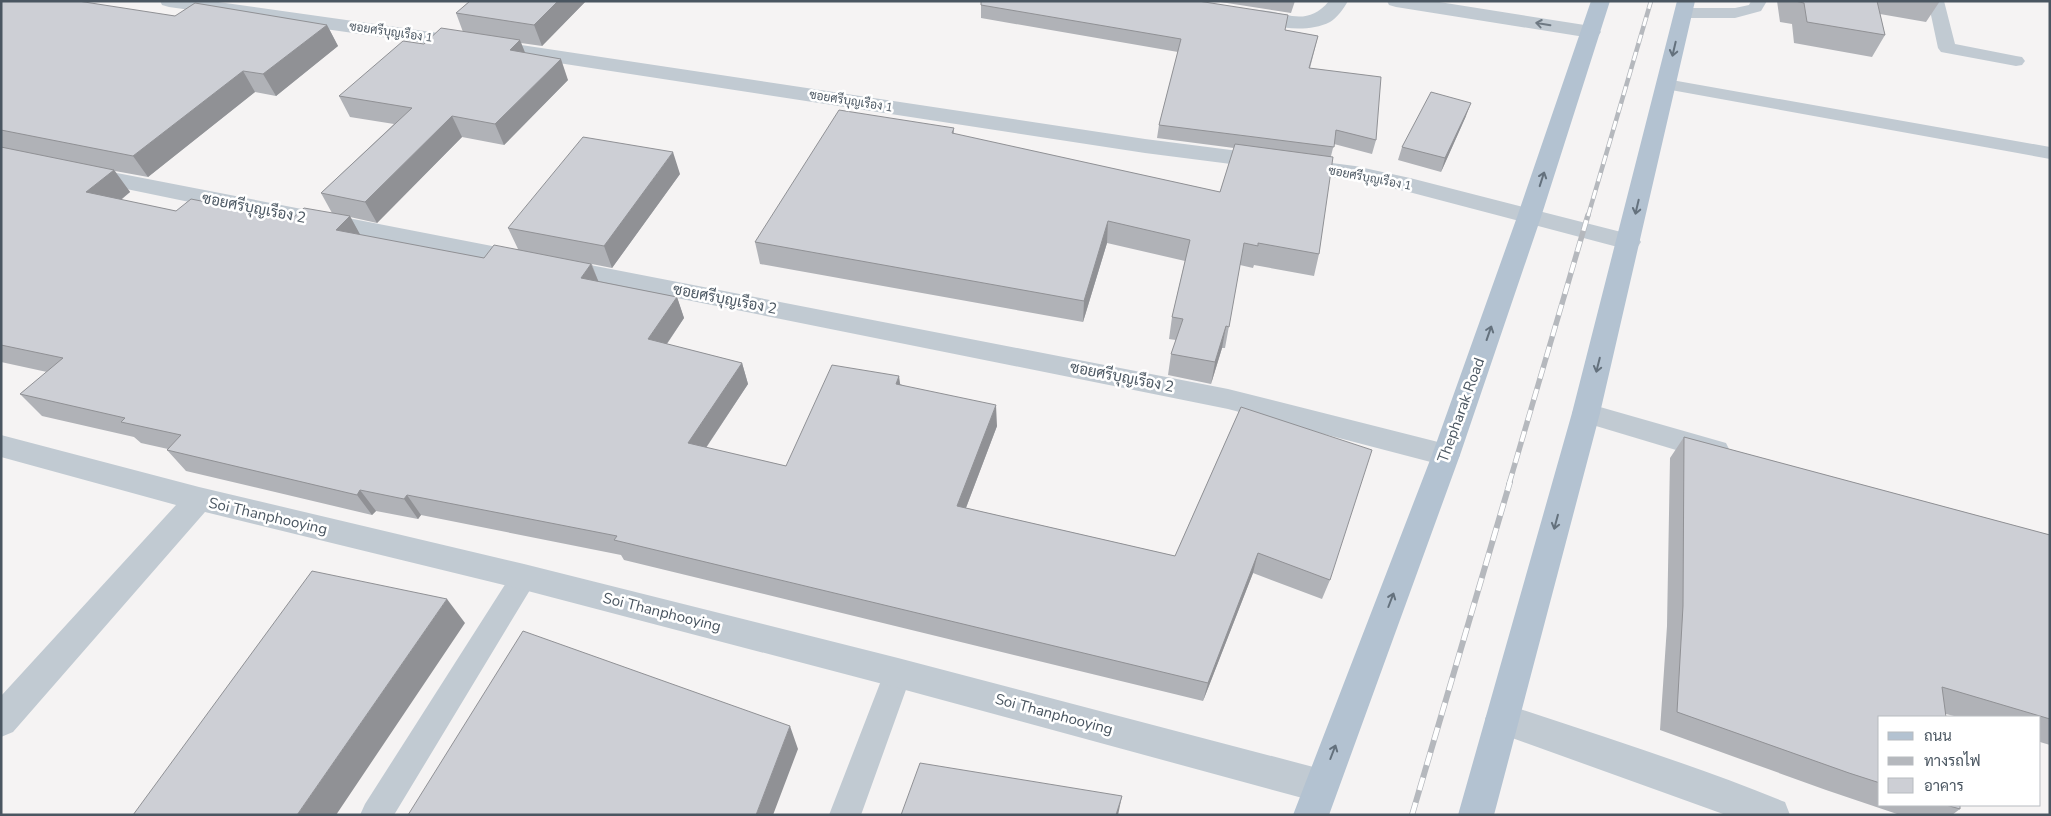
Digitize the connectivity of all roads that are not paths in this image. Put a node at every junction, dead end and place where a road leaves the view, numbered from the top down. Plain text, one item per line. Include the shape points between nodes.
1 (169, 1) edge
2 (1339, 1) edge
3 (1396, 1) edge
4 (1490, 1) edge
5 (1759, 1) edge
6 (1936, 1) edge
7 (1684, 7) edge
8 (1230, 12) edge
9 (1596, 17) edge
10 (2016, 61) dead end
11 (1666, 84) junction
12 (2050, 153) edge
13 (59, 169) edge
14 (1529, 217) junction
15 (1628, 242) junction
16 (1586, 413) junction
17 (1, 446) edge
18 (1446, 455) junction
19 (1743, 459) edge
20 (199, 499) junction
21 (524, 576) junction
22 (898, 673) junction
23 (1502, 719) junction
24 (1, 721) edge
25 (1321, 786) junction
26 (376, 815) edge
27 (845, 815) edge
28 (1311, 815) edge
29 (1476, 815) edge
30 (1772, 815) edge

1 - 14 street, ซอยศรีบุญเรือง 1 via 1136,144 1356,173
2 - 8 street via 1324,18 1311,21
9 -> 3 street
4 - 9 street
5 - 7 lane via 1755,8 1735,13
6 - 10 lane via 1947,48
7 -> 11 main road
14 -> 9 main road, Thepharak Road
11 - 12 lane
11 -> 15 main road
13 - 18 street, ซอยศรีบุญเรือง 2 via 1228,398
14 - 15 street, ซอยศรีบุญเรือง 1
18 -> 14 main road, Thepharak Road
15 -> 16 main road
16 - 19 street
16 -> 23 main road
17 - 20 street, Soi Thanphooying
25 -> 18 main road, Thepharak Road
20 - 21 street, Soi Thanphooying
20 - 24 street
21 - 22 street, Soi Thanphooying
21 - 26 lane
22 - 25 street, Soi Thanphooying
22 - 27 lane
23 - 29 main road
23 - 30 street
25 - 28 main road, Thepharak Road

